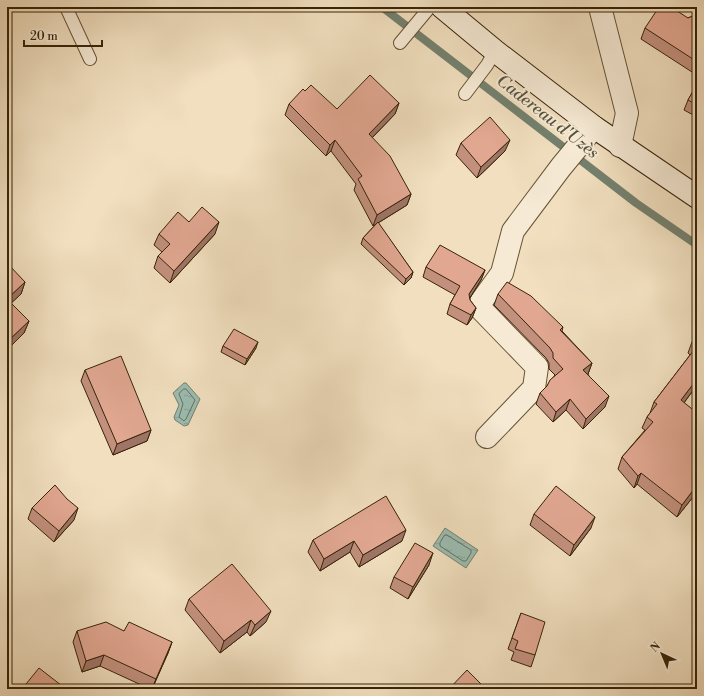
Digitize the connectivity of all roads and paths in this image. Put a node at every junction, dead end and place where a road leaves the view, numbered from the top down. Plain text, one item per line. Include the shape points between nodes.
1 (66, 7) edge
2 (430, 7) edge
3 (442, 7) edge
4 (600, 7) edge
5 (400, 43) dead end
6 (491, 58) junction
7 (90, 59) dead end
8 (465, 94) dead end
9 (589, 133) junction
10 (620, 146) junction
11 (697, 197) edge
12 (487, 438) dead end

1 - 7 lane
2 - 5 lane
3 - 6 street
4 - 10 street via 627,114
6 - 8 lane
6 - 9 street
9 - 10 street
9 - 12 street via 513,231 502,272 478,306 537,367 534,388
10 - 11 street

